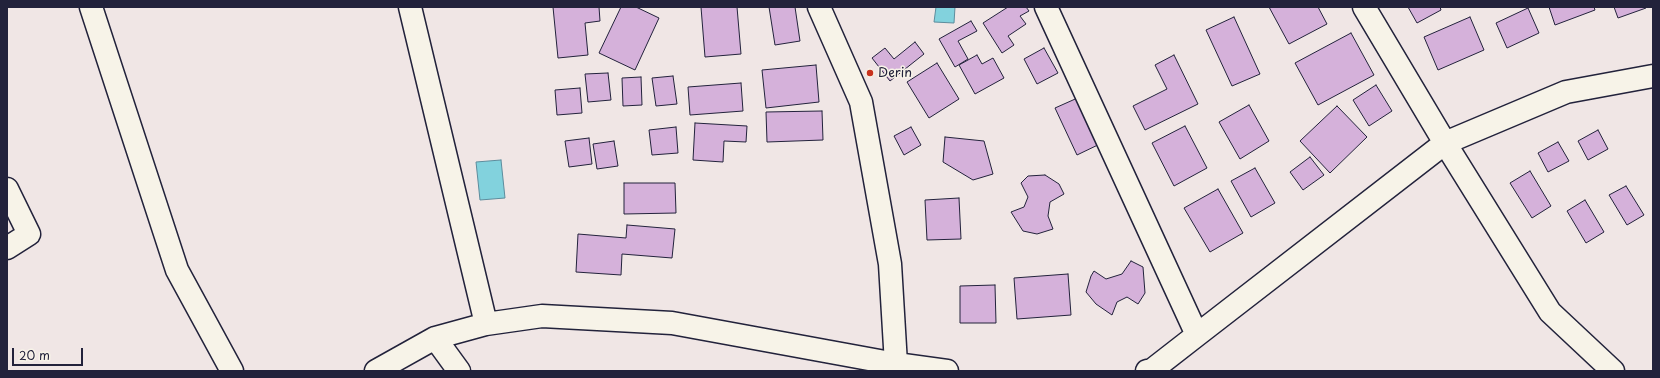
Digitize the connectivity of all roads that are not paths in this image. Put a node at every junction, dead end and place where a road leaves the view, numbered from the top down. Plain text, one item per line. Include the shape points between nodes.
1 (91, 7) edge
2 (410, 7) edge
3 (819, 7) edge
4 (1046, 7) edge
5 (1364, 7) edge
6 (1653, 76) edge
7 (1445, 143) junction
8 (7, 189) edge
9 (7, 248) edge
10 (486, 324) junction
11 (1197, 335) junction
12 (435, 338) junction
13 (897, 368) edge
14 (232, 371) edge
15 (376, 371) edge
16 (459, 371) edge
17 (873, 371) edge
18 (947, 371) edge
19 (1150, 371) edge
20 (1613, 371) edge

1 - 14 street via 177,270
2 - 10 street
3 - 13 street via 861,102 890,264
4 - 11 street
5 - 7 street
6 - 7 street via 1566,92
7 - 11 street
7 - 20 street via 1550,312
8 - 9 street via 29,234
10 - 12 street
10 - 13 street via 542,316 672,323
11 - 19 street
12 - 15 street
12 - 16 street
13 - 17 street
13 - 18 street

